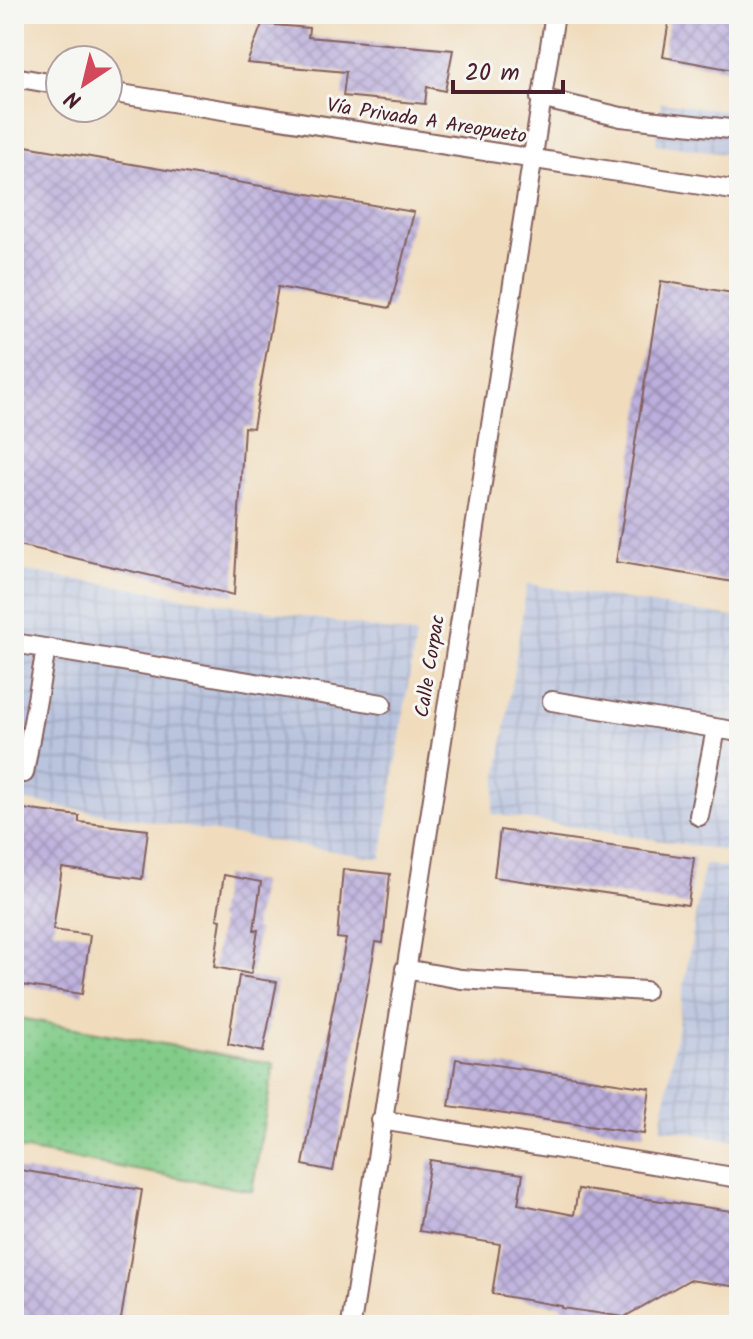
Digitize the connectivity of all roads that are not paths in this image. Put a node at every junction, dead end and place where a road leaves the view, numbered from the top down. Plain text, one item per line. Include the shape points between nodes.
1 (555, 14) edge
2 (14, 77) edge
3 (44, 82) edge
4 (124, 94) edge
5 (540, 98) junction
6 (739, 130) edge
7 (531, 158) junction
8 (739, 191) edge
9 (14, 643) edge
10 (46, 649) junction
11 (552, 701) dead end
12 (382, 704) dead end
13 (716, 729) junction
14 (739, 732) edge
15 (24, 773) dead end
16 (699, 816) dead end
17 (405, 969) junction
18 (645, 991) dead end
19 (381, 1120) junction
20 (739, 1178) edge
21 (351, 1325) edge

1 - 5 lane, Calle Corpac
2 - 3 lane
4 - 7 lane, Vía Privada A Areopueto
5 - 6 lane via 621,117
5 - 7 lane, Calle Corpac
7 - 8 lane, Vía Privada A Areopueto
7 - 17 lane, Calle Corpac
9 - 10 lane
10 - 12 lane
10 - 15 lane
11 - 13 lane
13 - 14 lane
13 - 16 lane
17 - 18 lane via 461,979
17 - 19 lane, Calle Corpac
19 - 20 lane
19 - 21 lane, Calle Corpac

